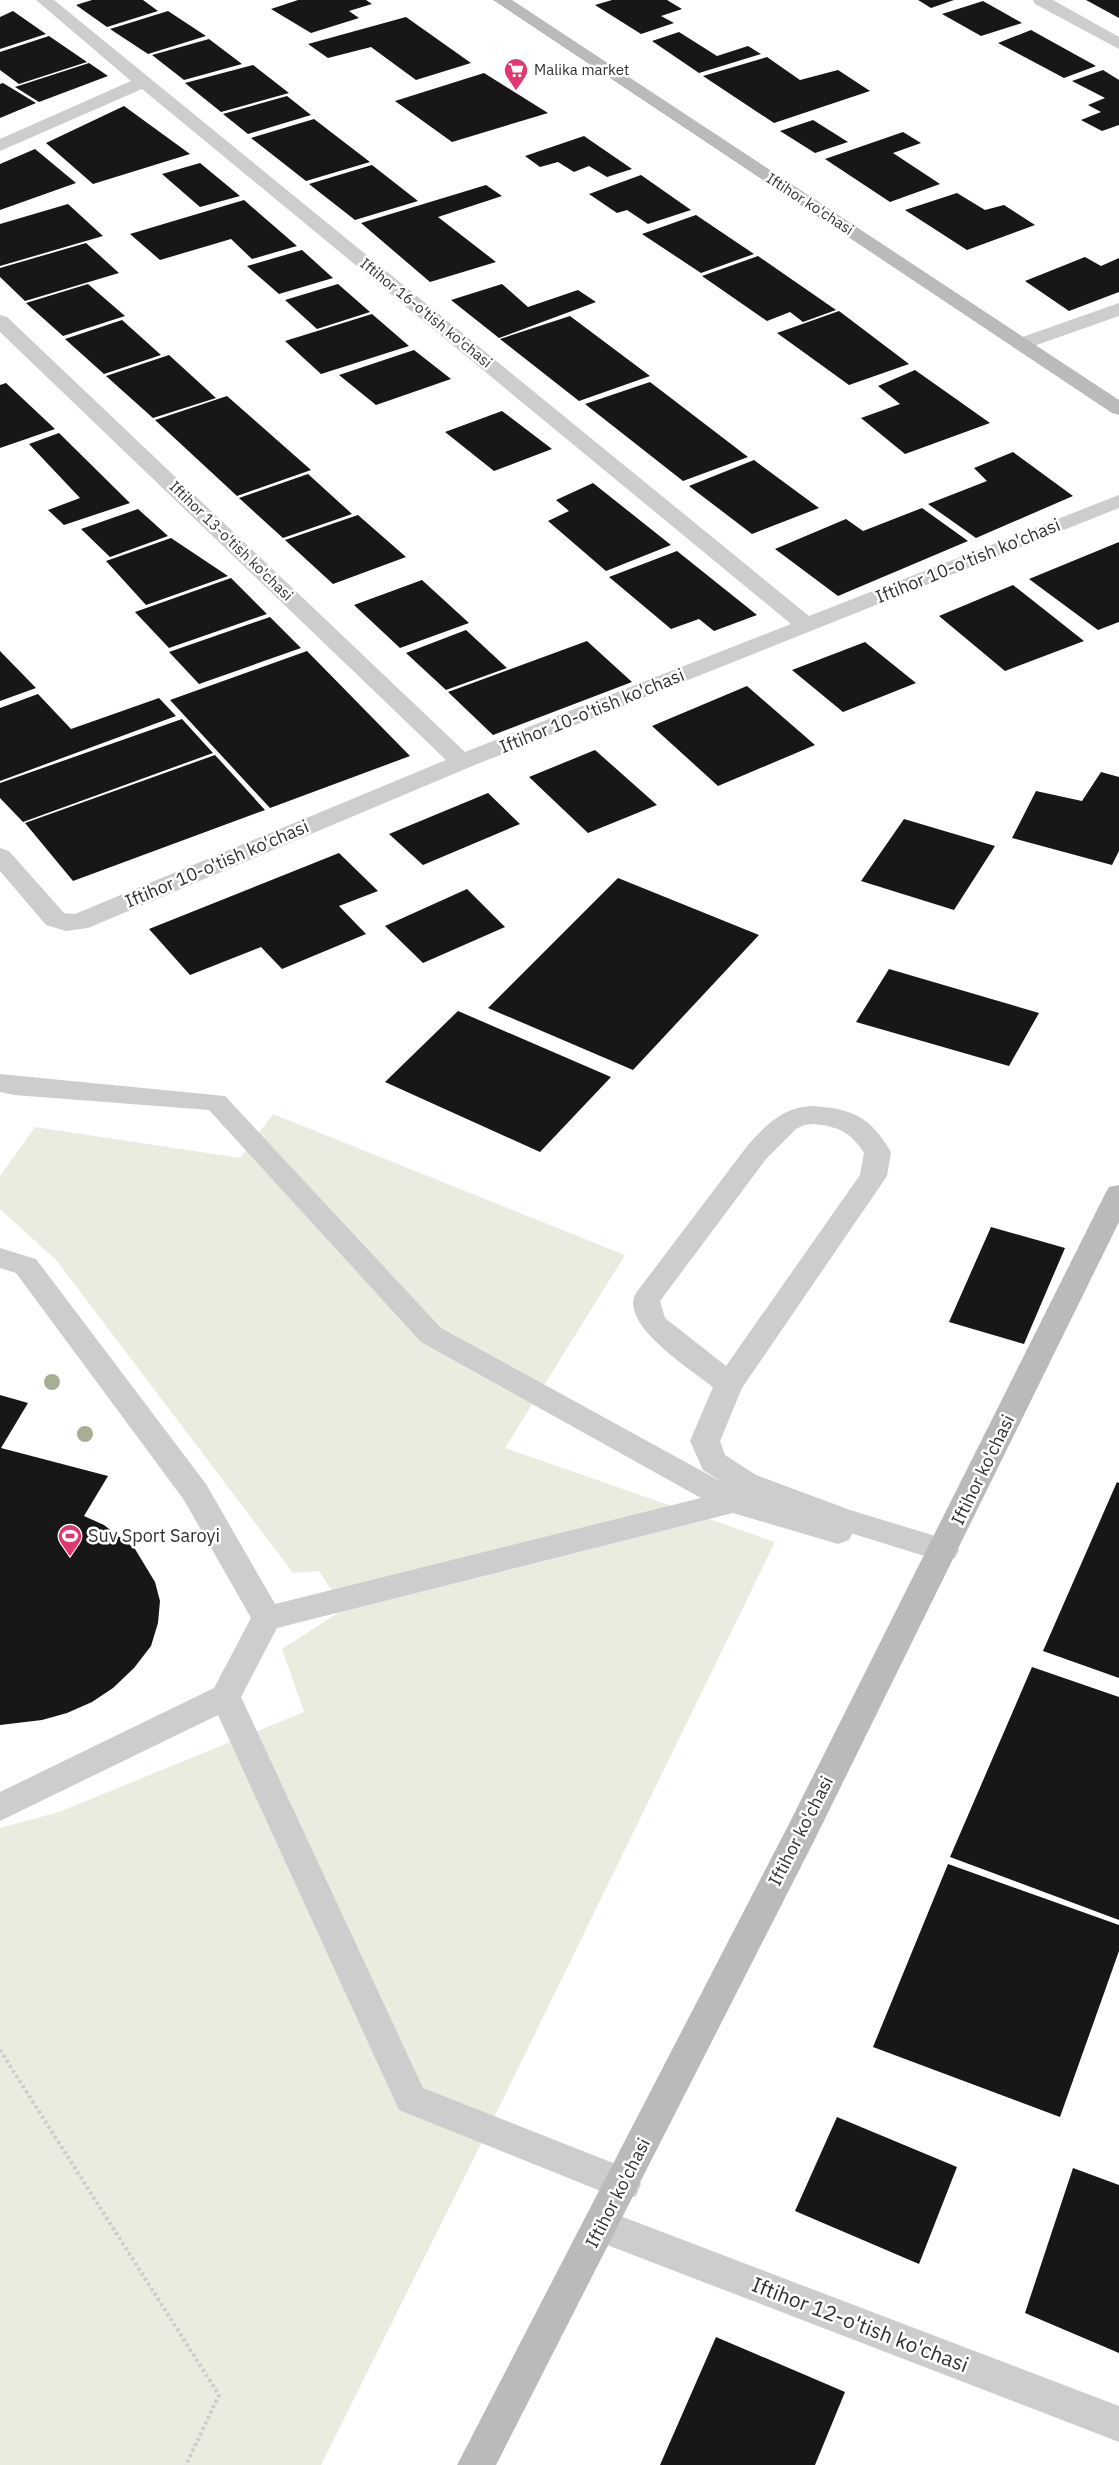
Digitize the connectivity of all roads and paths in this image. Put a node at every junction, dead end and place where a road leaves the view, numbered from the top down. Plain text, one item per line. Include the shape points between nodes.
1 (44, 0) edge
2 (501, 0) edge
3 (1041, 0) edge
4 (1116, 40) edge
5 (145, 81) junction
6 (0, 146) edge
7 (1119, 309) edge
8 (0, 321) edge
9 (1021, 344) junction
10 (1119, 409) edge
11 (1119, 501) edge
12 (807, 626) junction
13 (462, 762) junction
14 (0, 856) edge
15 (0, 1083) edge
16 (1119, 1194) edge
17 (0, 1258) edge
18 (730, 1384) junction
19 (733, 1502) junction
20 (838, 1532) dead end
21 (944, 1550) junction
22 (267, 1618) junction
23 (225, 1697) junction
24 (0, 1807) edge
25 (0, 2050) edge
26 (623, 2184) junction
27 (602, 2226) junction
28 (1119, 2424) edge
29 (186, 2465) edge
30 (476, 2465) edge

1 - 5 street, Iftihor 16-o'tish ko'chasi
2 - 9 main road, Iftihor ko'chasi
3 - 4 street
5 - 6 street
5 - 12 street, Iftihor 16-o'tish ko'chasi
7 - 9 street
8 - 13 street, Iftihor 13-o'tish ko'chasi
9 - 10 main road, Iftihor ko'chasi
11 - 12 street, Iftihor 10-o'tish ko'chasi
12 - 13 street, Iftihor 10-o'tish ko'chasi
13 - 14 street, Iftihor 10-o'tish ko'chasi via 88,918 66,923 55,918
15 - 19 street via 216,1102 432,1335
16 - 21 main road, Iftihor ko'chasi
17 - 22 street via 26,1266 189,1484
18 - 18 street via 655,1325 648,1313 646,1300 757,1152 777,1131 799,1116 828,1116 847,1122 862,1130 878,1152 873,1176
18 - 21 street via 705,1441 713,1462 746,1483 842,1519
19 - 20 street
19 - 22 street
21 - 26 main road, Iftihor ko'chasi
22 - 23 street
23 - 24 street
23 - 26 street via 411,2099
25 - 29 path via 219,2395
26 - 27 main road, Iftihor ko'chasi
27 - 28 street, Iftihor 12-o'tish ko'chasi
27 - 30 main road, Iftihor ko'chasi

